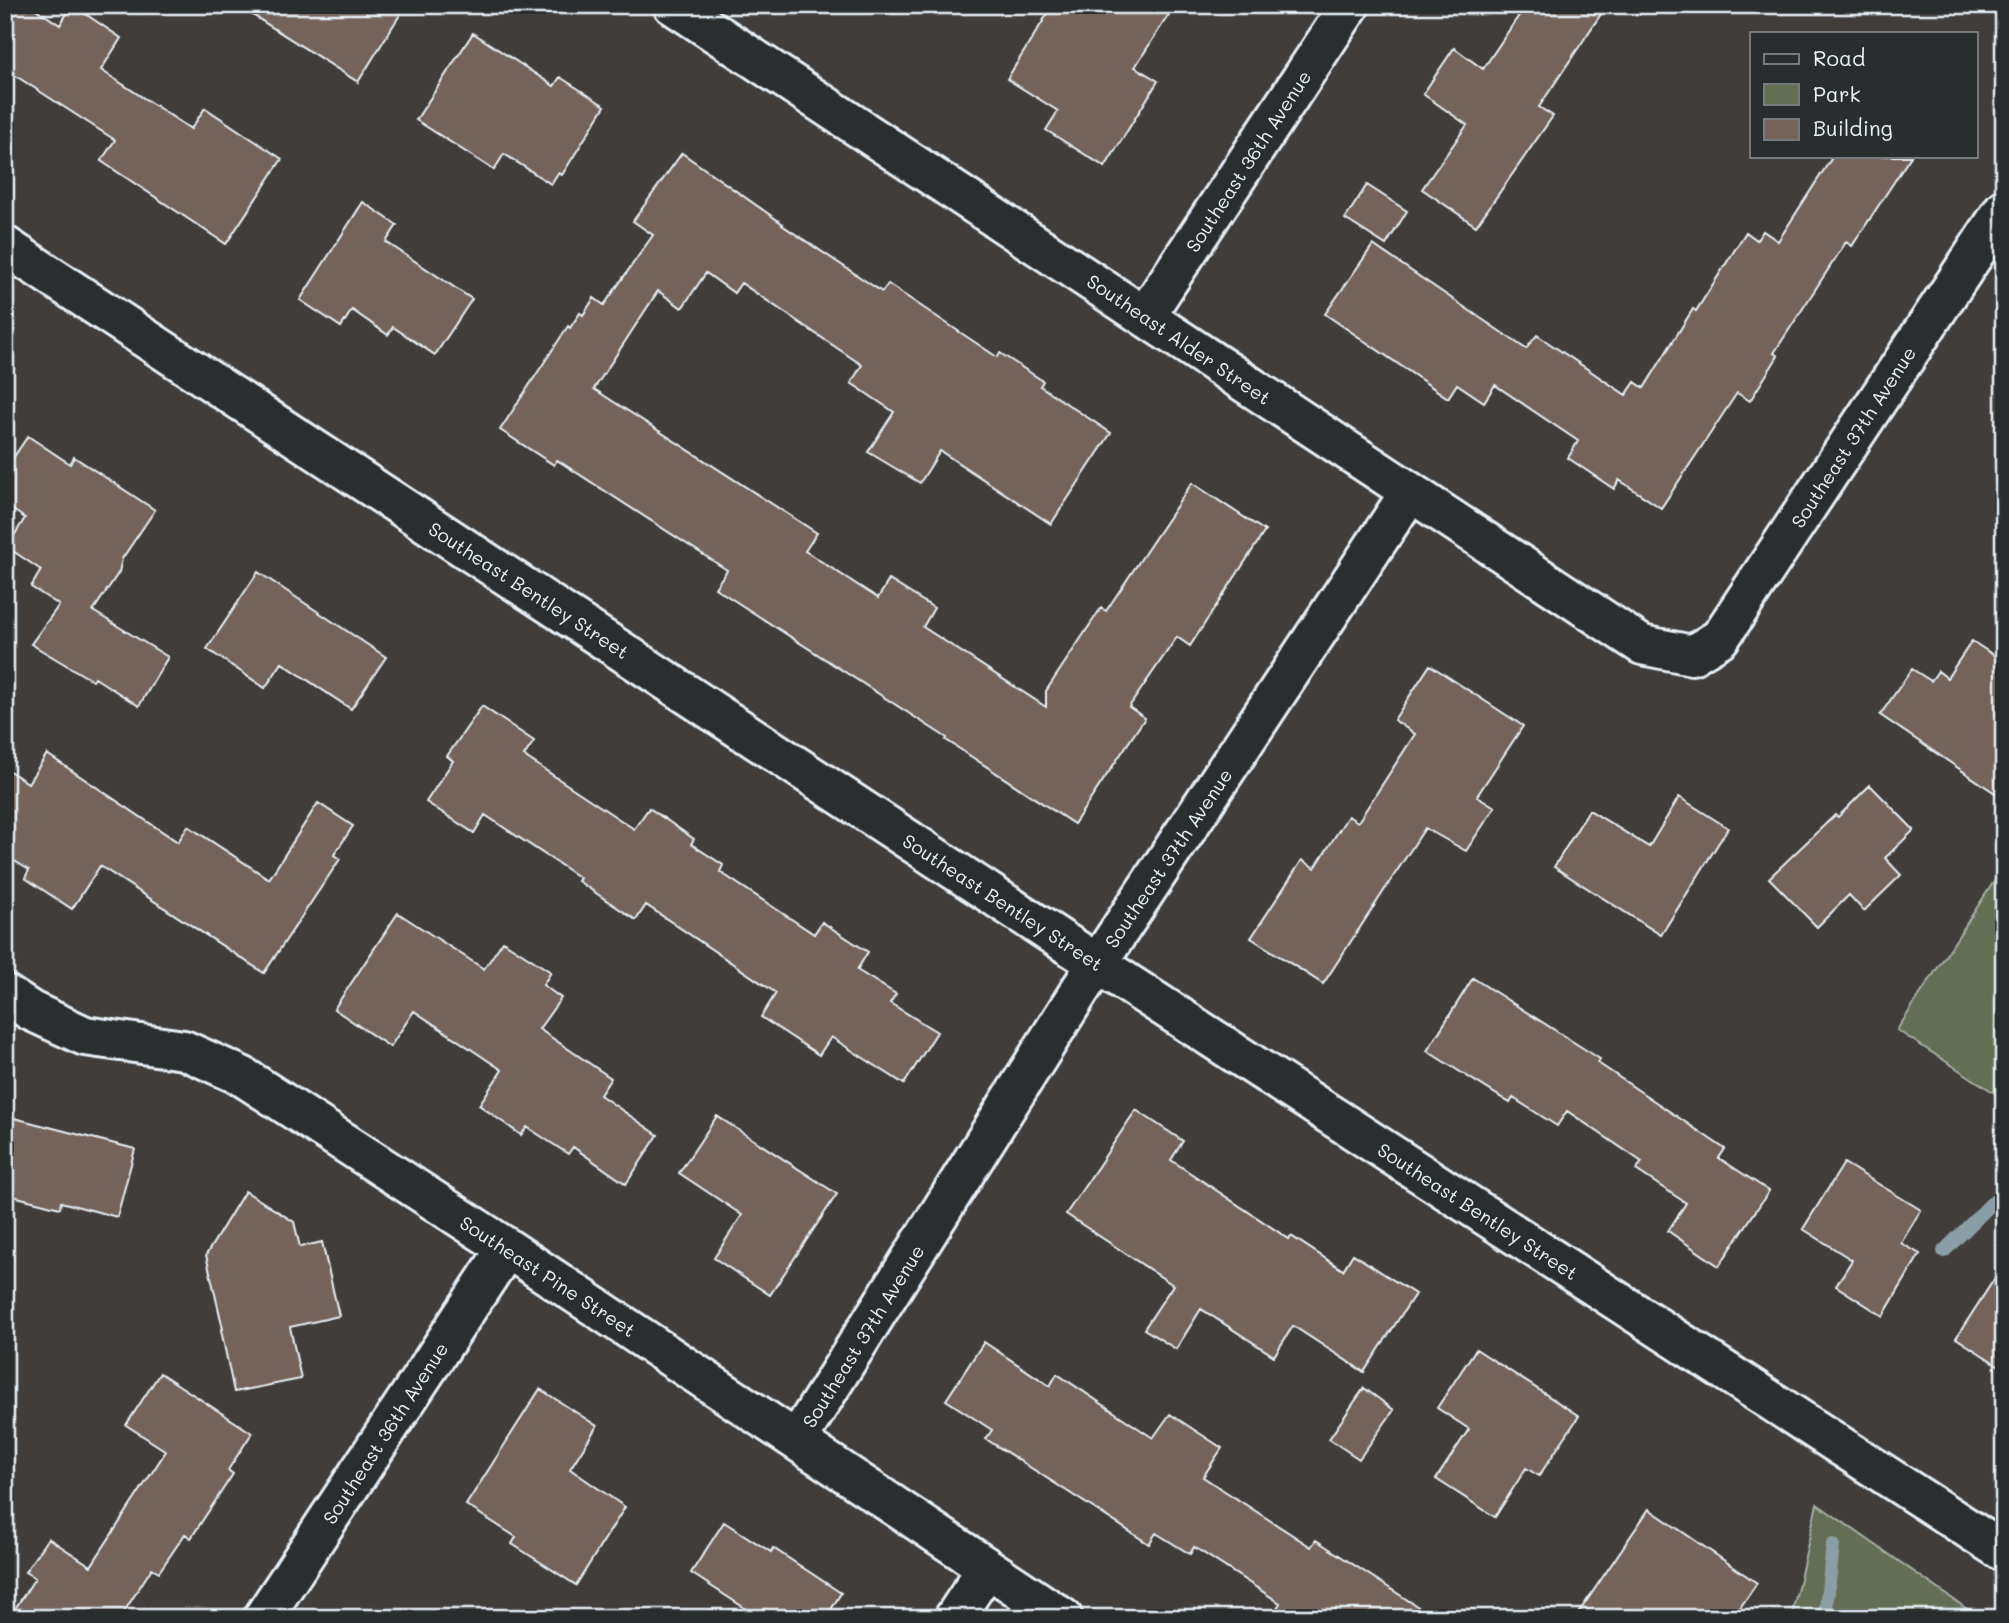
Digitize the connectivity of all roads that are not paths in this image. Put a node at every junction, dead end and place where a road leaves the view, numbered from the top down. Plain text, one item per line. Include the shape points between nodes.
1 (673, 5) edge
2 (1350, 5) edge
3 (2004, 209) edge
4 (5, 246) edge
5 (1145, 316) junction
6 (1410, 492) junction
7 (1692, 655) joint
8 (1098, 964) junction
9 (5, 994) edge
10 (507, 1248) junction
11 (797, 1440) junction
12 (2004, 1552) edge
13 (987, 1568) junction
14 (263, 1618) edge
15 (954, 1618) edge
16 (1063, 1618) edge

1 - 5 street, Southeast Alder Street
2 - 5 street, Southeast 36th Avenue
3 - 7 street, Southeast 37th Avenue via 1720,638
4 - 8 street, Southeast Bentley Street
5 - 6 street, Southeast Alder Street
6 - 7 street, Southeast Alder Street via 1642,645
6 - 8 street, Southeast 37th Avenue
8 - 11 street, Southeast 37th Avenue
8 - 12 street, Southeast Bentley Street
9 - 10 street, Southeast Pine Street via 85,1036 184,1049 242,1076
10 - 11 street, Southeast Pine Street
10 - 14 street, Southeast 36th Avenue
11 - 13 street, Southeast Pine Street
13 - 15 street
13 - 16 street, Southeast Pine Street

